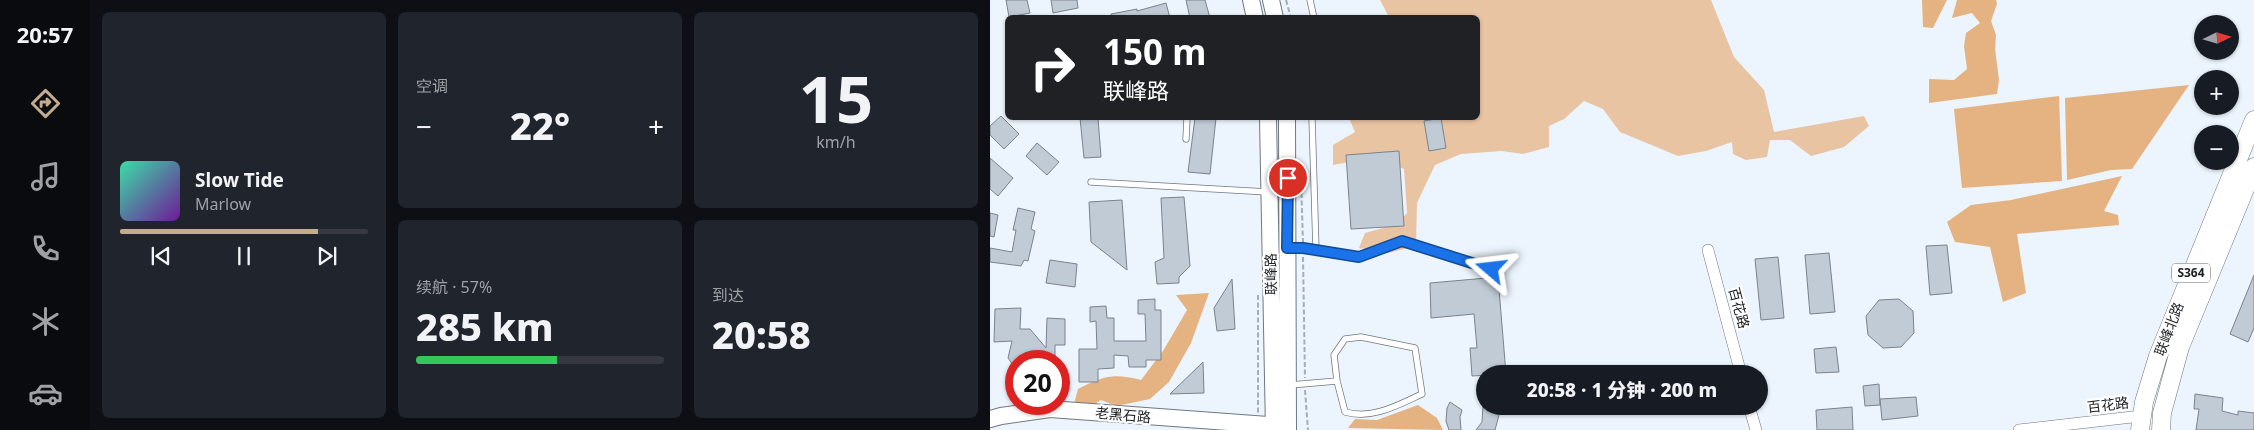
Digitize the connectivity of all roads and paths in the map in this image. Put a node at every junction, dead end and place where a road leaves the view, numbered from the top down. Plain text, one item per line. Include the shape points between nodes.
1 (1251, 0) edge
2 (1271, 0) edge
3 (1286, 0) edge
4 (1310, 0) edge
5 (1254, 15) edge
6 (1274, 15) edge
7 (1290, 15) edge
8 (1313, 15) edge
9 (1187, 120) edge
10 (1268, 120) edge
11 (1288, 120) edge
12 (1312, 120) edge
13 (2254, 120) edge
14 (1186, 140) dead end
15 (2254, 167) edge
16 (1301, 174) dead end
17 (1091, 182) dead end
18 (1271, 193) junction
19 (1295, 248) junction
20 (1270, 249) junction
21 (1316, 250) junction
22 (1708, 250) dead end
23 (1491, 269) dead end
24 (1739, 365) edge
25 (1337, 381) junction
26 (1305, 384) junction
27 (1288, 386) junction
28 (1752, 415) edge
29 (990, 419) edge
30 (2140, 423) edge
31 (1281, 428) edge
32 (1308, 430) edge
33 (1756, 430) edge
34 (2020, 430) edge
35 (2161, 430) edge

1 - 5 main road
2 - 6 main road
3 - 7 path
4 - 8 lane
9 - 14 lane
10 - 18 main road, 联峰路
11 - 19 main road, 联峰路
12 - 21 lane
13 - 30 main road, 联峰北路 / S364 via 2158,356
15 - 35 main road, 联峰北路 / S364 via 2180,347 2162,413
16 - 19 path
17 - 18 lane
18 - 20 main road, 联峰路
19 - 20 lane
19 - 21 lane
19 - 26 path
19 - 27 main road, 联峰路
20 - 31 main road, 联峰路
21 - 23 lane via 1359,257 1402,241
22 - 24 street, 百花路
25 - 25 lane via 1334,355 1345,339 1361,337 1415,348 1422,394 1390,409 1358,416 1345,412
25 - 26 lane
26 - 27 lane
26 - 32 path
27 - 31 main road, 联峰路
28 - 33 street
29 - 31 main road, 老黑石路 via 1050,409
30 - 34 street, 百花路

